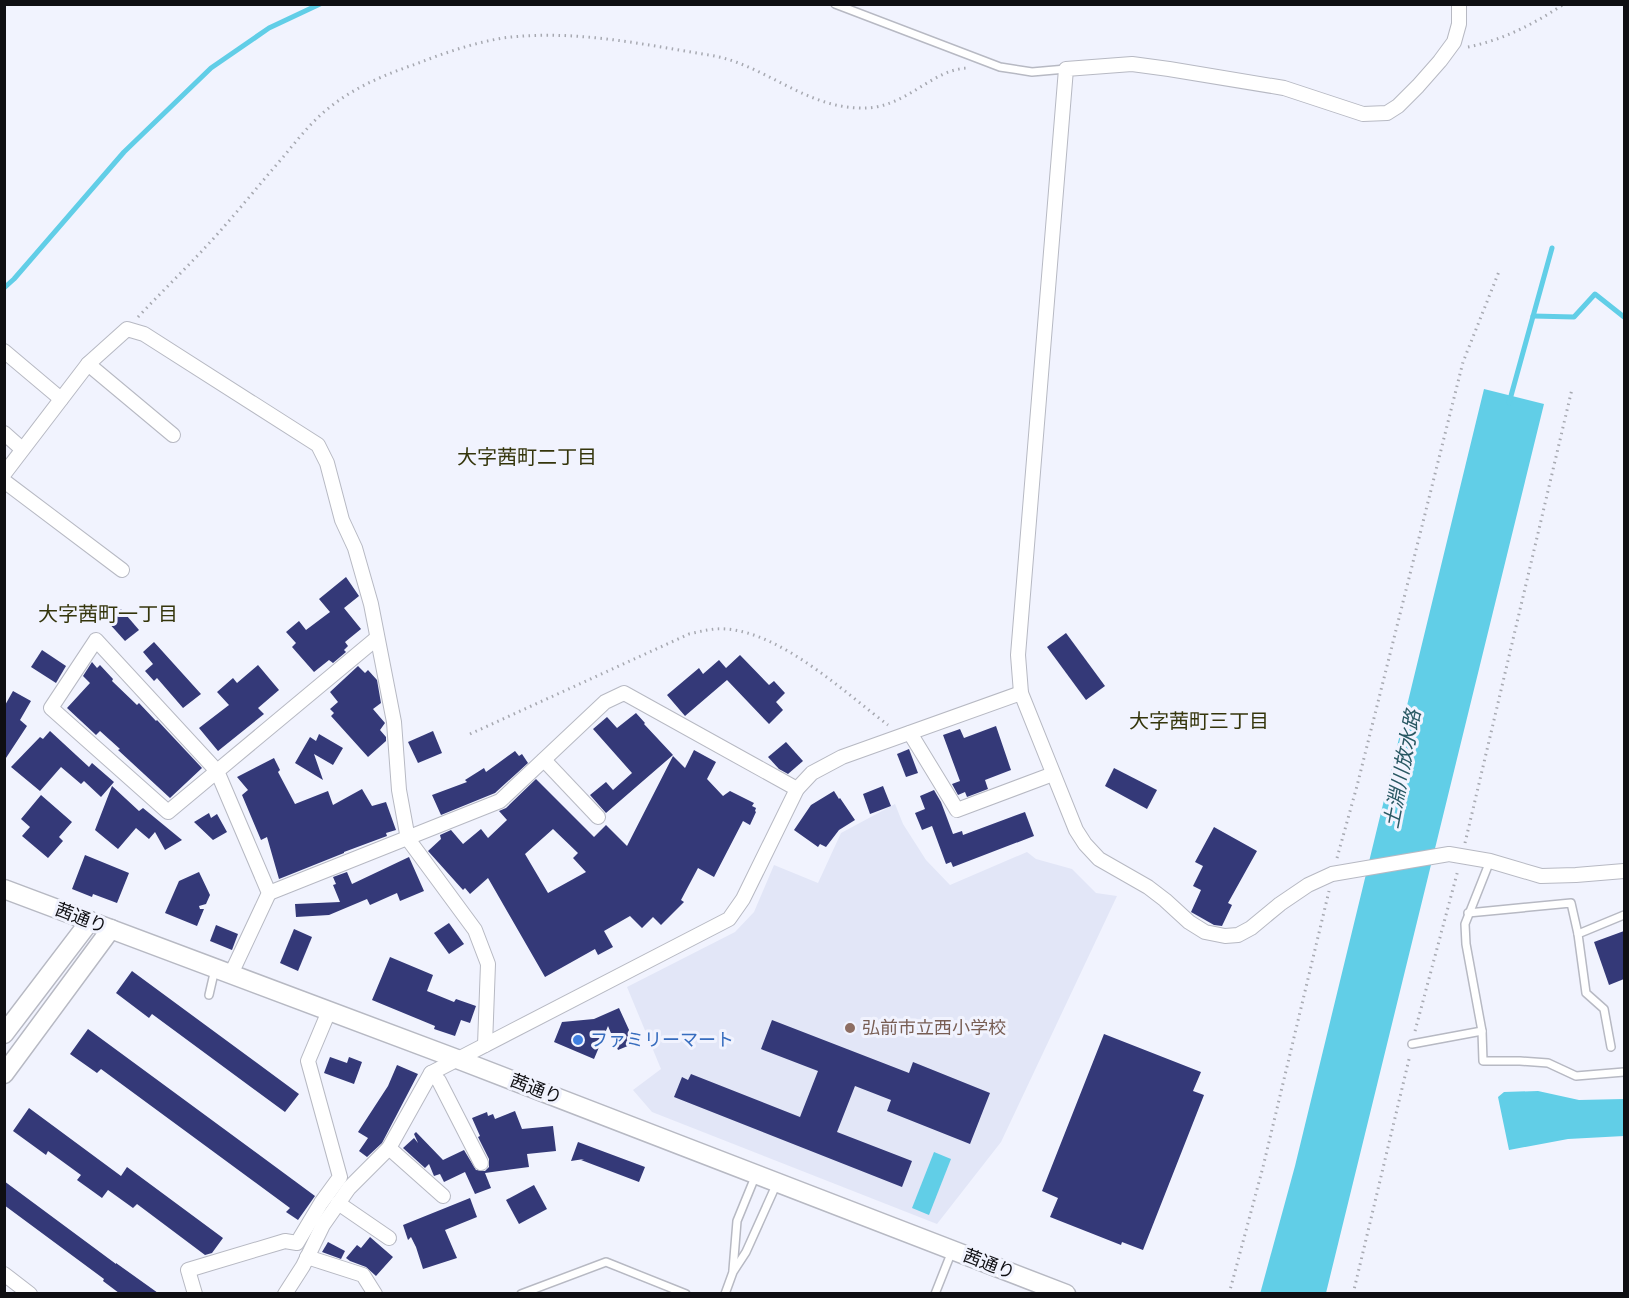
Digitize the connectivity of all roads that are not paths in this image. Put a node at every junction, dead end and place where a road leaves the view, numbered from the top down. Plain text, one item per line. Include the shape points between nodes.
1 (835, 4) edge
2 (1459, 4) edge
3 (1066, 69) junction
4 (4, 351) edge
5 (88, 364) junction
6 (61, 399) junction
7 (4, 433) edge
8 (173, 435) dead end
9 (22, 449) junction
10 (4, 474) edge
11 (4, 481) edge
12 (122, 570) dead end
13 (377, 638) junction
14 (1020, 693) junction
15 (905, 734) junction
16 (544, 760) junction
17 (217, 771) junction
18 (1053, 774) junction
19 (797, 789) junction
20 (598, 817) dead end
21 (408, 839) junction
22 (1490, 861) junction
23 (1624, 871) edge
24 (4, 889) edge
25 (269, 893) junction
26 (1468, 913) junction
27 (1624, 915) edge
28 (90, 921) junction
29 (111, 929) junction
30 (1578, 934) junction
31 (223, 971) junction
32 (209, 995) dead end
33 (329, 1011) junction
34 (1482, 1031) junction
35 (4, 1034) edge
36 (1412, 1044) road end
37 (485, 1045) junction
38 (1611, 1047) dead end
39 (457, 1059) junction
40 (1624, 1072) edge
41 (431, 1073) junction
42 (4, 1074) edge
43 (389, 1148) junction
44 (481, 1163) dead end
45 (756, 1174) junction
46 (777, 1183) junction
47 (443, 1196) dead end
48 (338, 1203) junction
49 (389, 1238) dead end
50 (952, 1250) junction
51 (308, 1257) junction
52 (733, 1272) junction
53 (4, 1274) edge
54 (30, 1293) edge
55 (195, 1293) edge
56 (285, 1293) edge
57 (375, 1293) edge
58 (521, 1293) edge
59 (686, 1293) edge
60 (725, 1293) edge
61 (935, 1293) edge
62 (1066, 1293) edge

1 - 3 lane via 1000,67 1032,72
2 - 3 street via 1460,24 1454,42 1398,106 1387,113 1363,114 1284,88 1132,64
3 - 14 street via 1018,656
4 - 6 street
5 - 6 street
5 - 8 street
5 - 13 street via 127,329 144,334 318,445 355,548
6 - 9 street
7 - 9 street
9 - 10 street
11 - 12 street
13 - 17 street
13 - 21 street via 394,722 399,790
14 - 15 street
14 - 18 street
15 - 18 street via 957,810
15 - 19 street via 842,757 812,773
16 - 19 street via 605,702 624,693
16 - 20 street
16 - 21 street via 500,801
17 - 17 street via 136,684 96,640 51,708 168,812
17 - 25 street
18 - 22 street via 1076,830 1099,859 1148,887 1205,933 1238,935 1308,885 1332,874 1455,855
19 - 37 street via 743,899 729,919
21 - 25 street
21 - 37 street via 475,930 488,964
22 - 23 street via 1540,876
22 - 26 lane
24 - 28 street, 茜通り
25 - 31 street
26 - 30 lane via 1571,903
26 - 34 lane via 1466,944
27 - 30 lane
28 - 29 street, 茜通り
28 - 35 street
29 - 31 street, 茜通り
29 - 42 street
30 - 38 lane via 1586,993 1604,1009
31 - 32 lane
31 - 33 street, 茜通り
33 - 39 street, 茜通り
33 - 55 street via 309,1061 340,1178 297,1243 285,1241 188,1270
34 - 36 lane
34 - 40 lane via 1483,1061 1548,1063 1576,1076
37 - 39 street
39 - 41 street
39 - 45 street, 茜通り
41 - 43 street
41 - 44 street via 439,1081
43 - 47 street
43 - 48 street
45 - 46 street, 茜通り
45 - 52 lane via 737,1221
46 - 50 street, 茜通り
46 - 52 lane
48 - 49 street
48 - 51 street
50 - 61 lane
50 - 62 street, 茜通り
51 - 56 street
51 - 57 street via 363,1275
52 - 60 lane
53 - 54 street
58 - 59 lane via 606,1262

